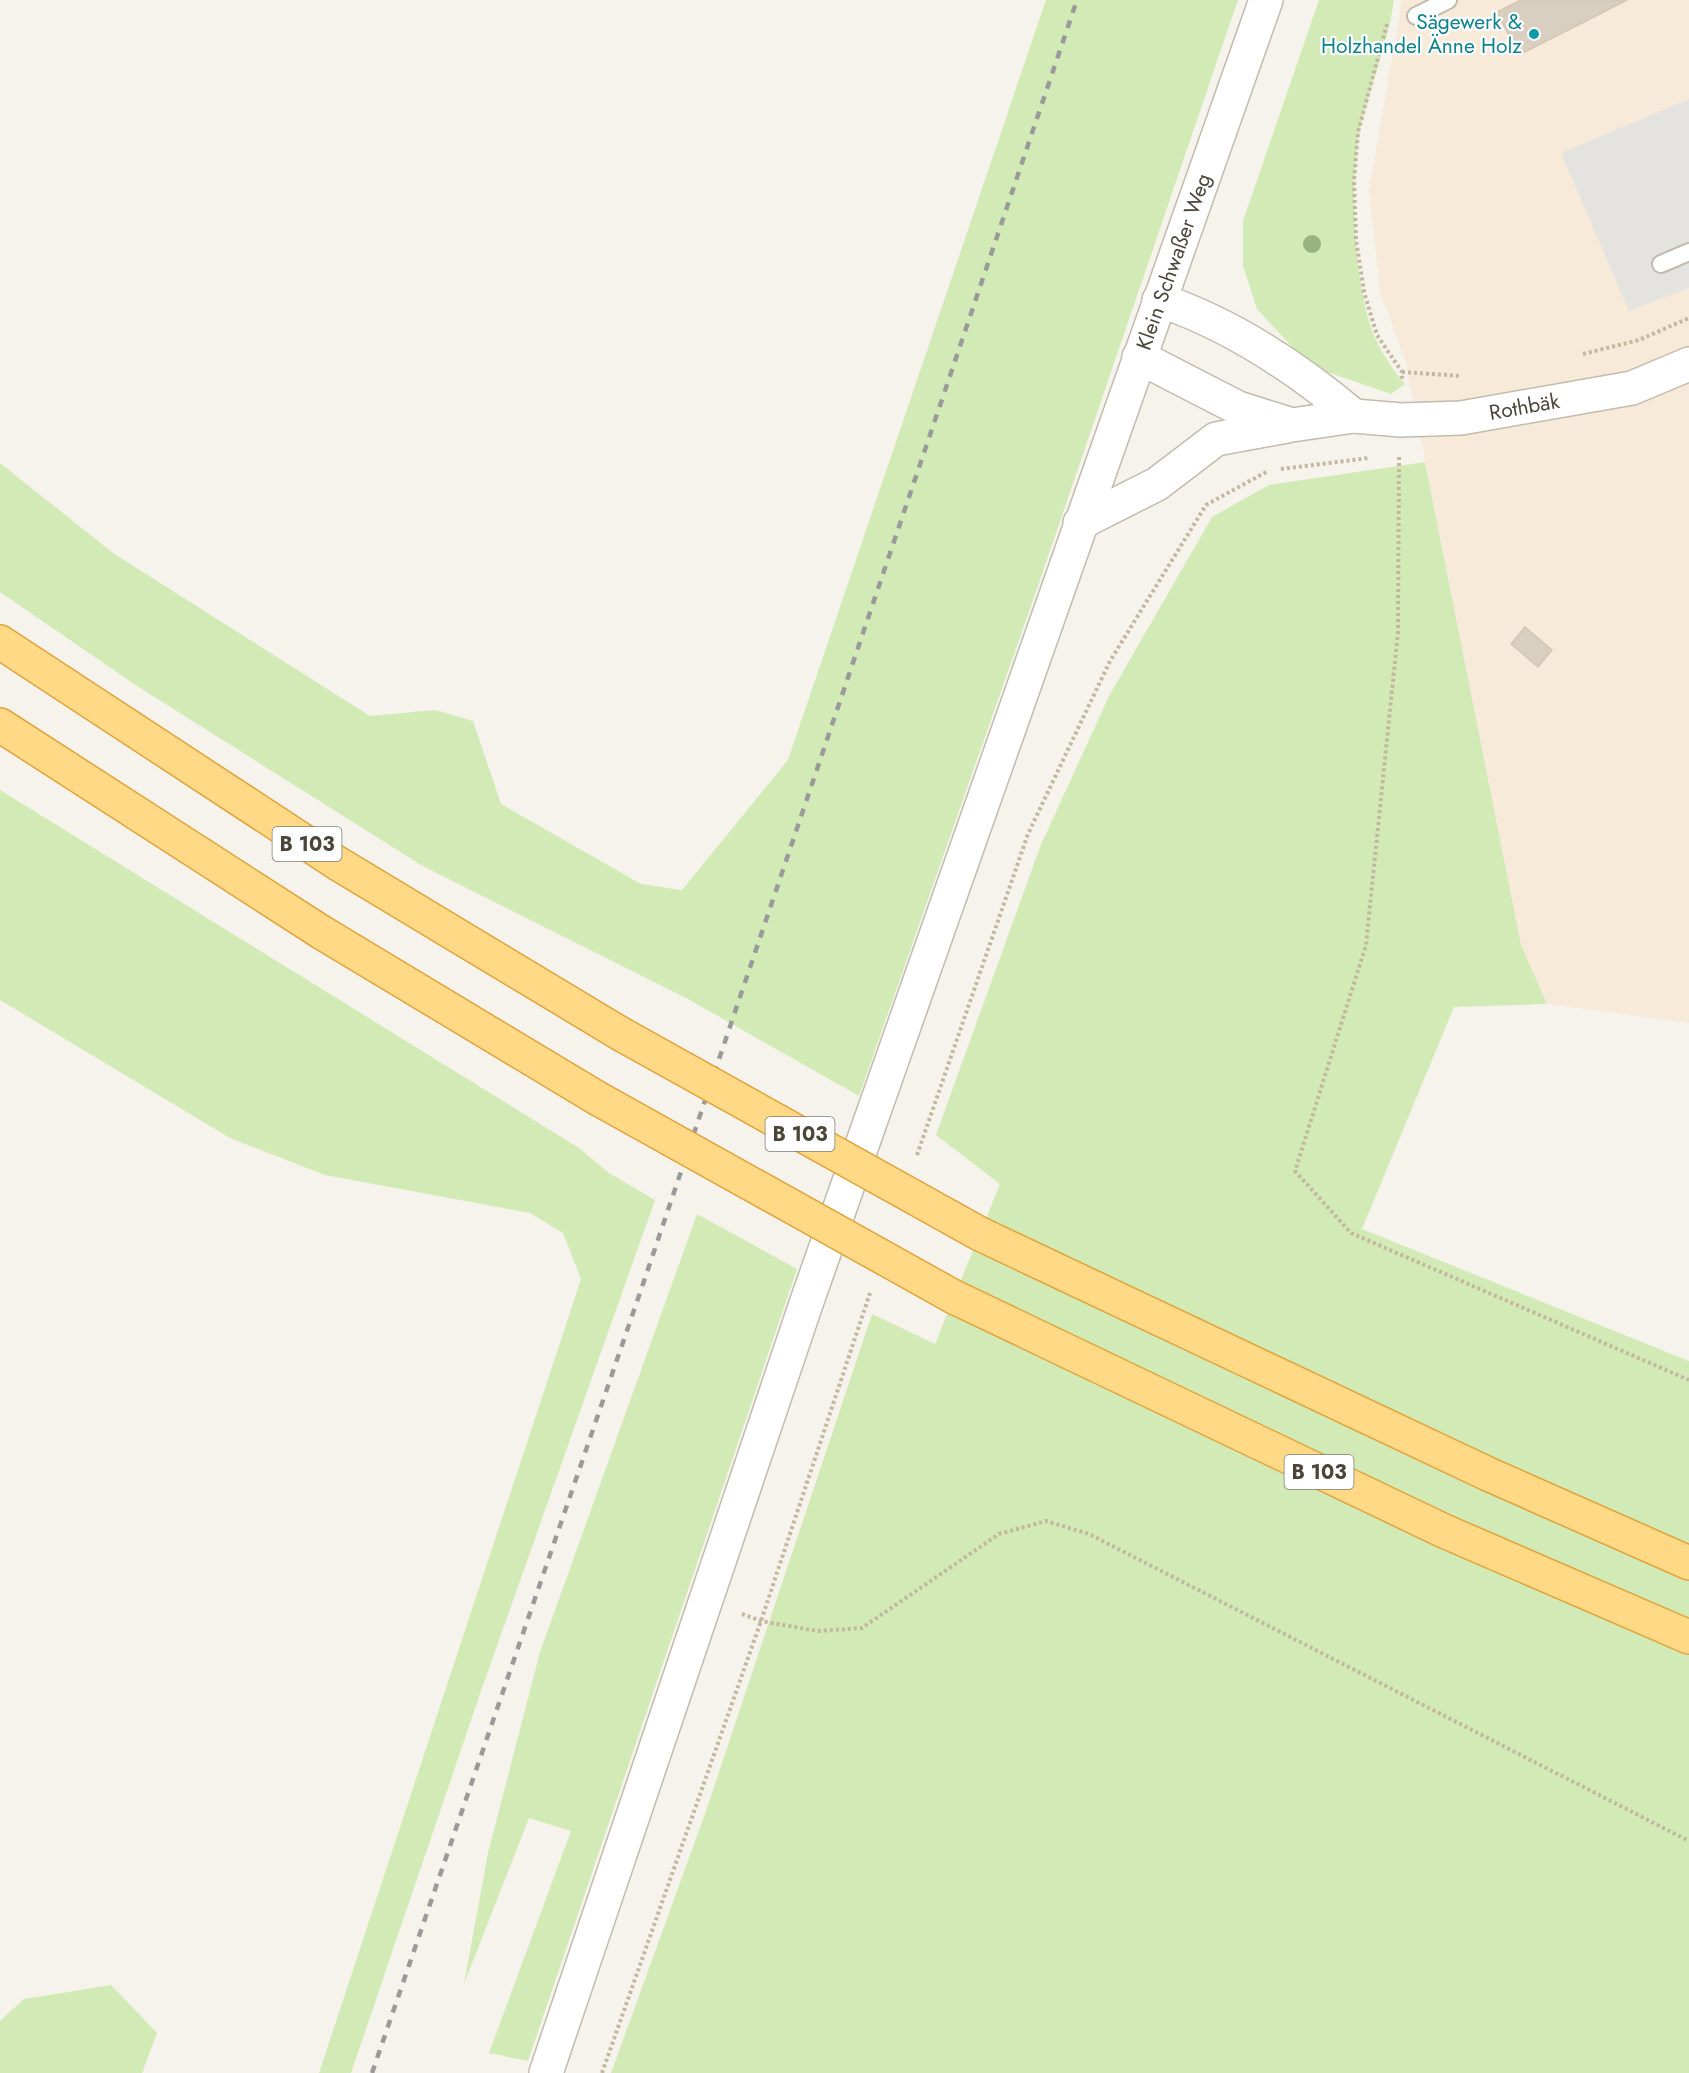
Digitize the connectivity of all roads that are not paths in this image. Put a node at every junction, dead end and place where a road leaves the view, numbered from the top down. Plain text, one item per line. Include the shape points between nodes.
1 (1266, 0) edge
2 (1448, 0) edge
3 (1416, 16) dead end
4 (1689, 252) edge
5 (1660, 264) dead end
6 (1159, 300) junction
7 (1139, 357) junction
8 (1689, 364) edge
9 (1354, 416) junction
10 (1292, 424) junction
11 (1080, 523) junction
12 (0, 642) edge
13 (0, 725) edge
14 (1689, 1563) edge
15 (1689, 1637) edge
16 (546, 2073) edge

1 - 6 street, Klein Schwaßer Weg
2 - 3 lane
4 - 5 lane
6 - 7 street, Klein Schwaßer Weg
6 - 9 street via 1195,312 1254,345 1322,388
7 - 10 street, Rothbäk via 1238,408
7 - 11 street, Klein Schwaßer Weg
8 - 9 street, Rothbäk via 1632,388 1461,418 1401,420
9 - 10 street, Rothbäk
10 - 11 street, Rothbäk via 1216,439 1157,483
11 - 16 street, Klein Schwaßer Weg via 704,1601
12 - 14 highway, B 103, bridge via 337,863 621,1034 980,1234 1488,1474
13 - 15 highway, B 103, bridge via 321,932 597,1098 954,1297 1444,1531

